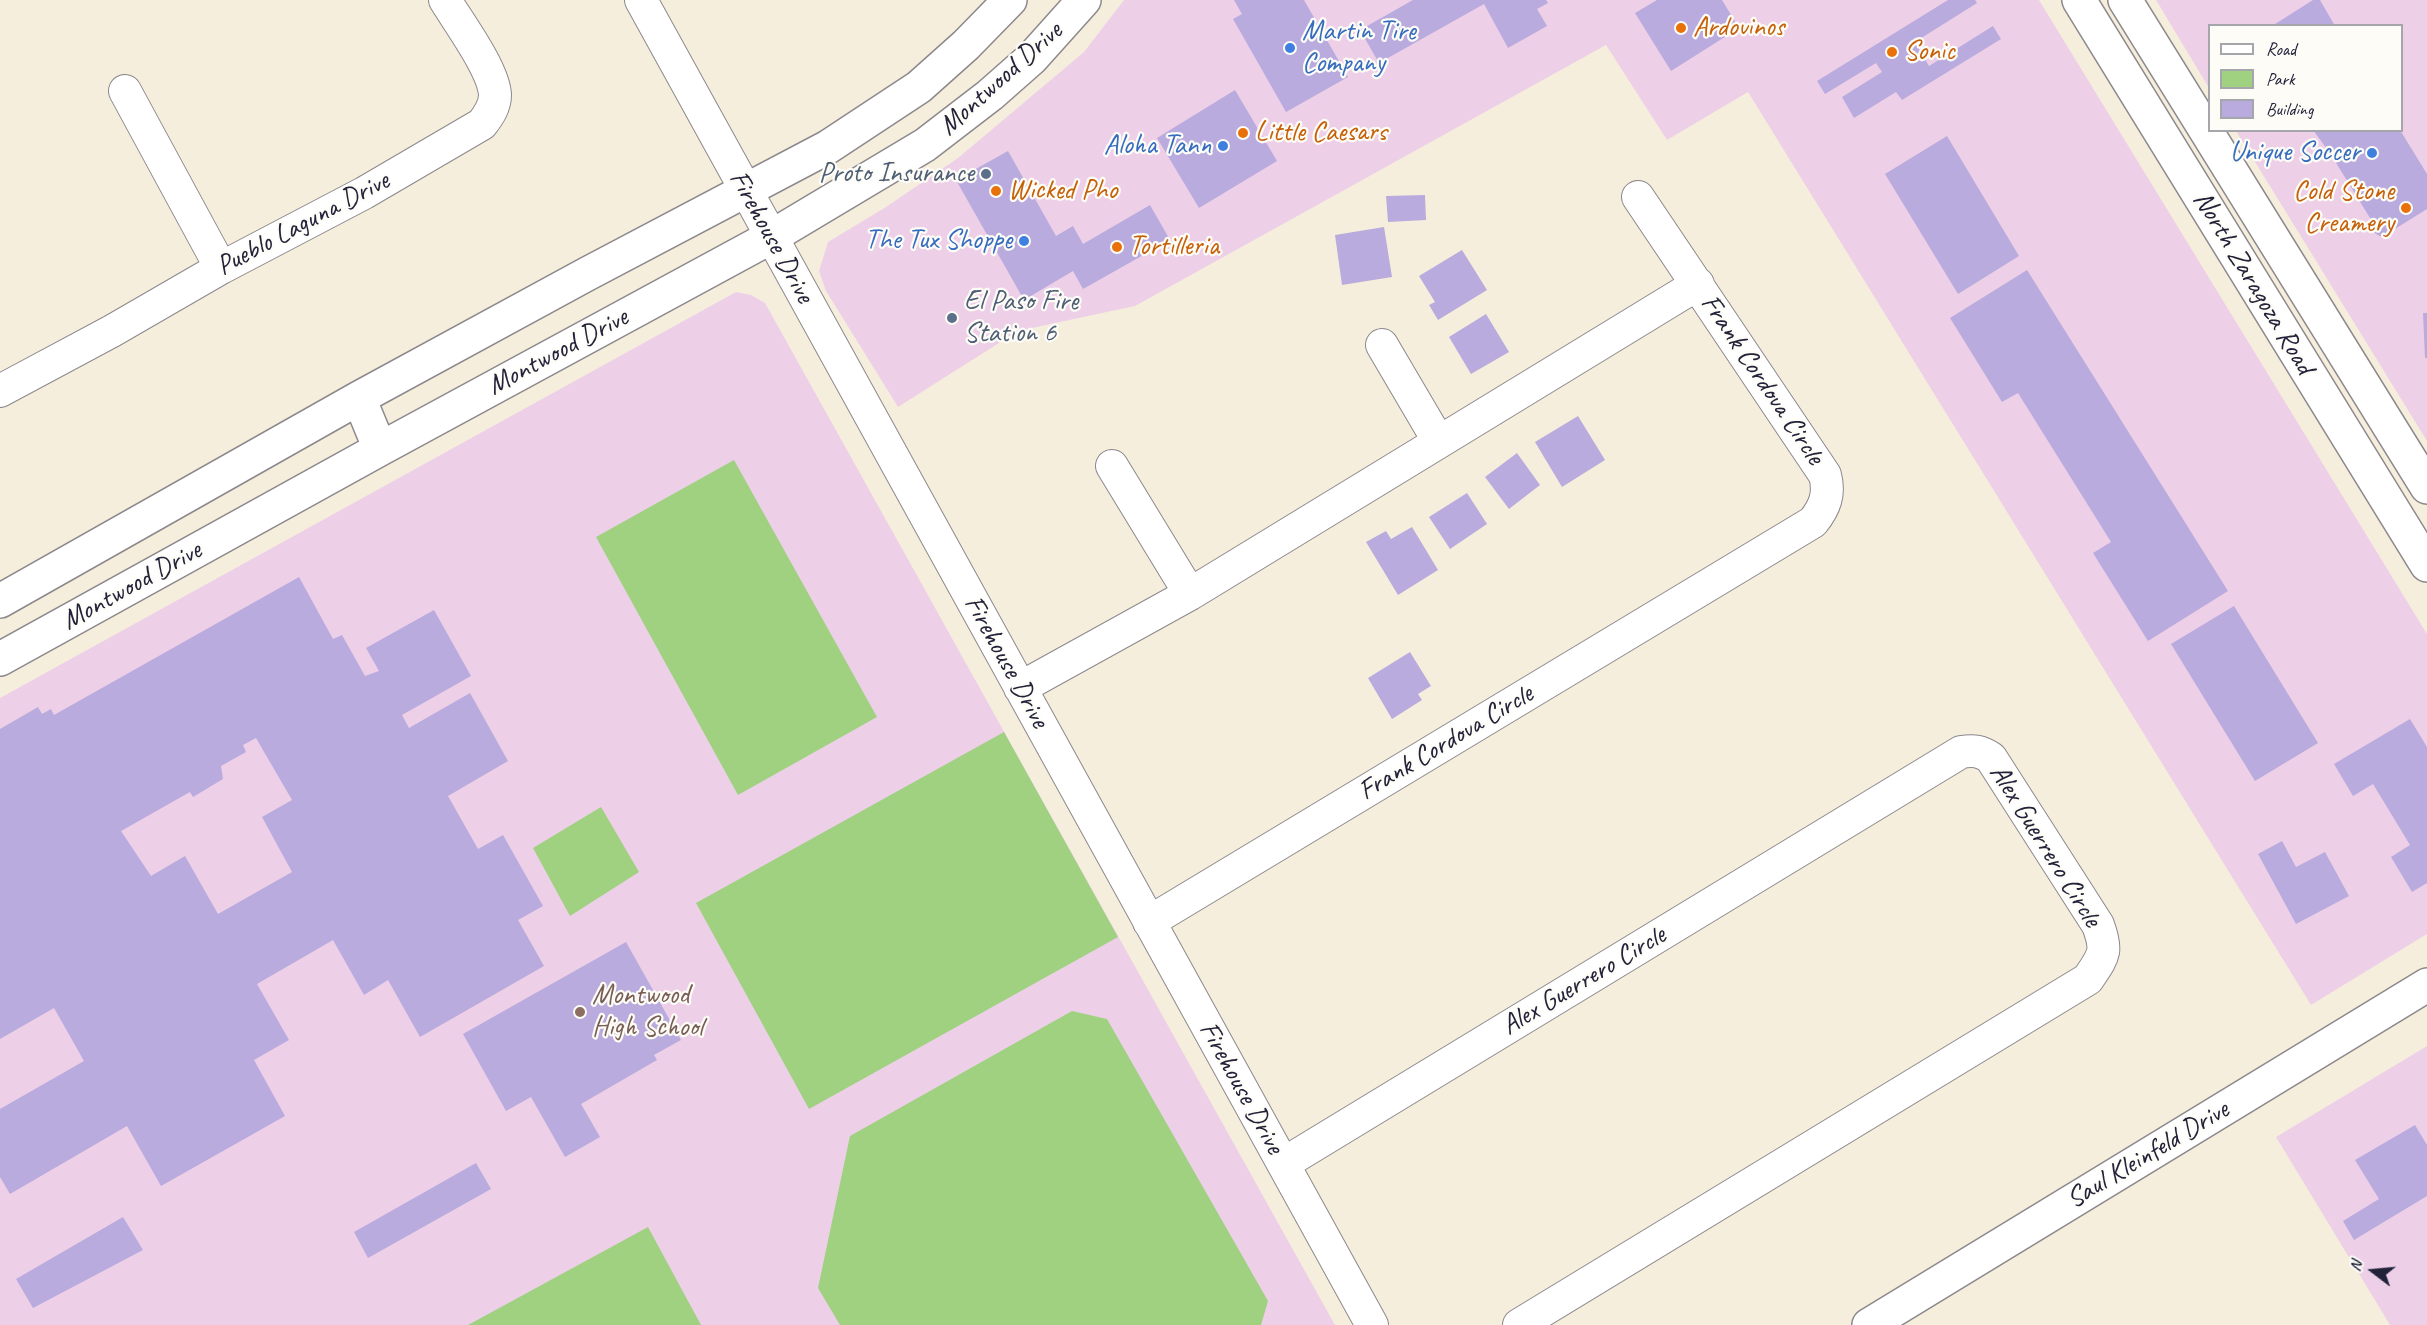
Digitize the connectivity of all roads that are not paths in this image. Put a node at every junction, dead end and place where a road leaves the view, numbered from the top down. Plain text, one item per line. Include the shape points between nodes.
1 (445, 0) edge
2 (641, 0) edge
3 (1010, 0) edge
4 (1084, 0) edge
5 (2079, 0) edge
6 (2125, 0) edge
7 (125, 91) dead end
8 (746, 191) junction
9 (1638, 197) dead end
10 (2209, 212) junction
11 (771, 237) junction
12 (220, 268) junction
13 (1698, 284) junction
14 (2314, 304) junction
15 (2288, 343) junction
16 (1382, 345) dead end
17 (0, 391) edge
18 (359, 399) junction
19 (2381, 413) junction
20 (1439, 442) junction
21 (380, 448) junction
22 (1112, 466) dead end
23 (2427, 487) edge
24 (2427, 565) edge
25 (1190, 594) junction
26 (0, 601) edge
27 (0, 659) edge
28 (1020, 688) junction
29 (1149, 922) junction
30 (2427, 985) edge
31 (1283, 1164) junction
32 (1371, 1325) edge
33 (1519, 1325) edge
34 (1869, 1325) edge

1 - 12 street, Pueblo Laguna Drive via 493,79 492,111 482,124 364,193
2 - 8 street, Firehouse Drive
3 - 8 main road, Montwood Drive via 919,87 828,147
4 - 11 main road, Montwood Drive via 1032,58 925,145
5 - 10 main road, North Zaragoza Road
6 - 14 main road, North Zaragoza Road
7 - 12 street
8 - 11 street, Firehouse Drive
8 - 18 main road, Montwood Drive
9 - 13 street
10 - 14 main road via 2235,226 2286,301
10 - 15 main road, North Zaragoza Road
11 - 21 main road, Montwood Drive
11 - 28 street, Firehouse Drive
12 - 17 street, Pueblo Laguna Drive via 112,332
13 - 20 street, Frank Cordova Circle
13 - 29 street, Frank Cordova Circle via 1825,475 1827,496 1813,522
14 - 19 main road, North Zaragoza Road
15 - 19 main road via 2316,350 2338,380
15 - 24 main road, North Zaragoza Road
16 - 20 street
18 - 21 main road
18 - 26 main road, Montwood Drive
19 - 23 main road, North Zaragoza Road
20 - 25 street, Frank Cordova Circle
21 - 27 main road, Montwood Drive
22 - 25 street
25 - 28 street, Frank Cordova Circle
28 - 29 street, Firehouse Drive
29 - 31 street, Firehouse Drive
30 - 34 main road, Saul Kleinfeld Drive
31 - 32 street, Firehouse Drive
31 - 33 street, Alex Guerrero Circle via 1961,752 1973,750 1991,758 2098,925 2105,944 2088,979

